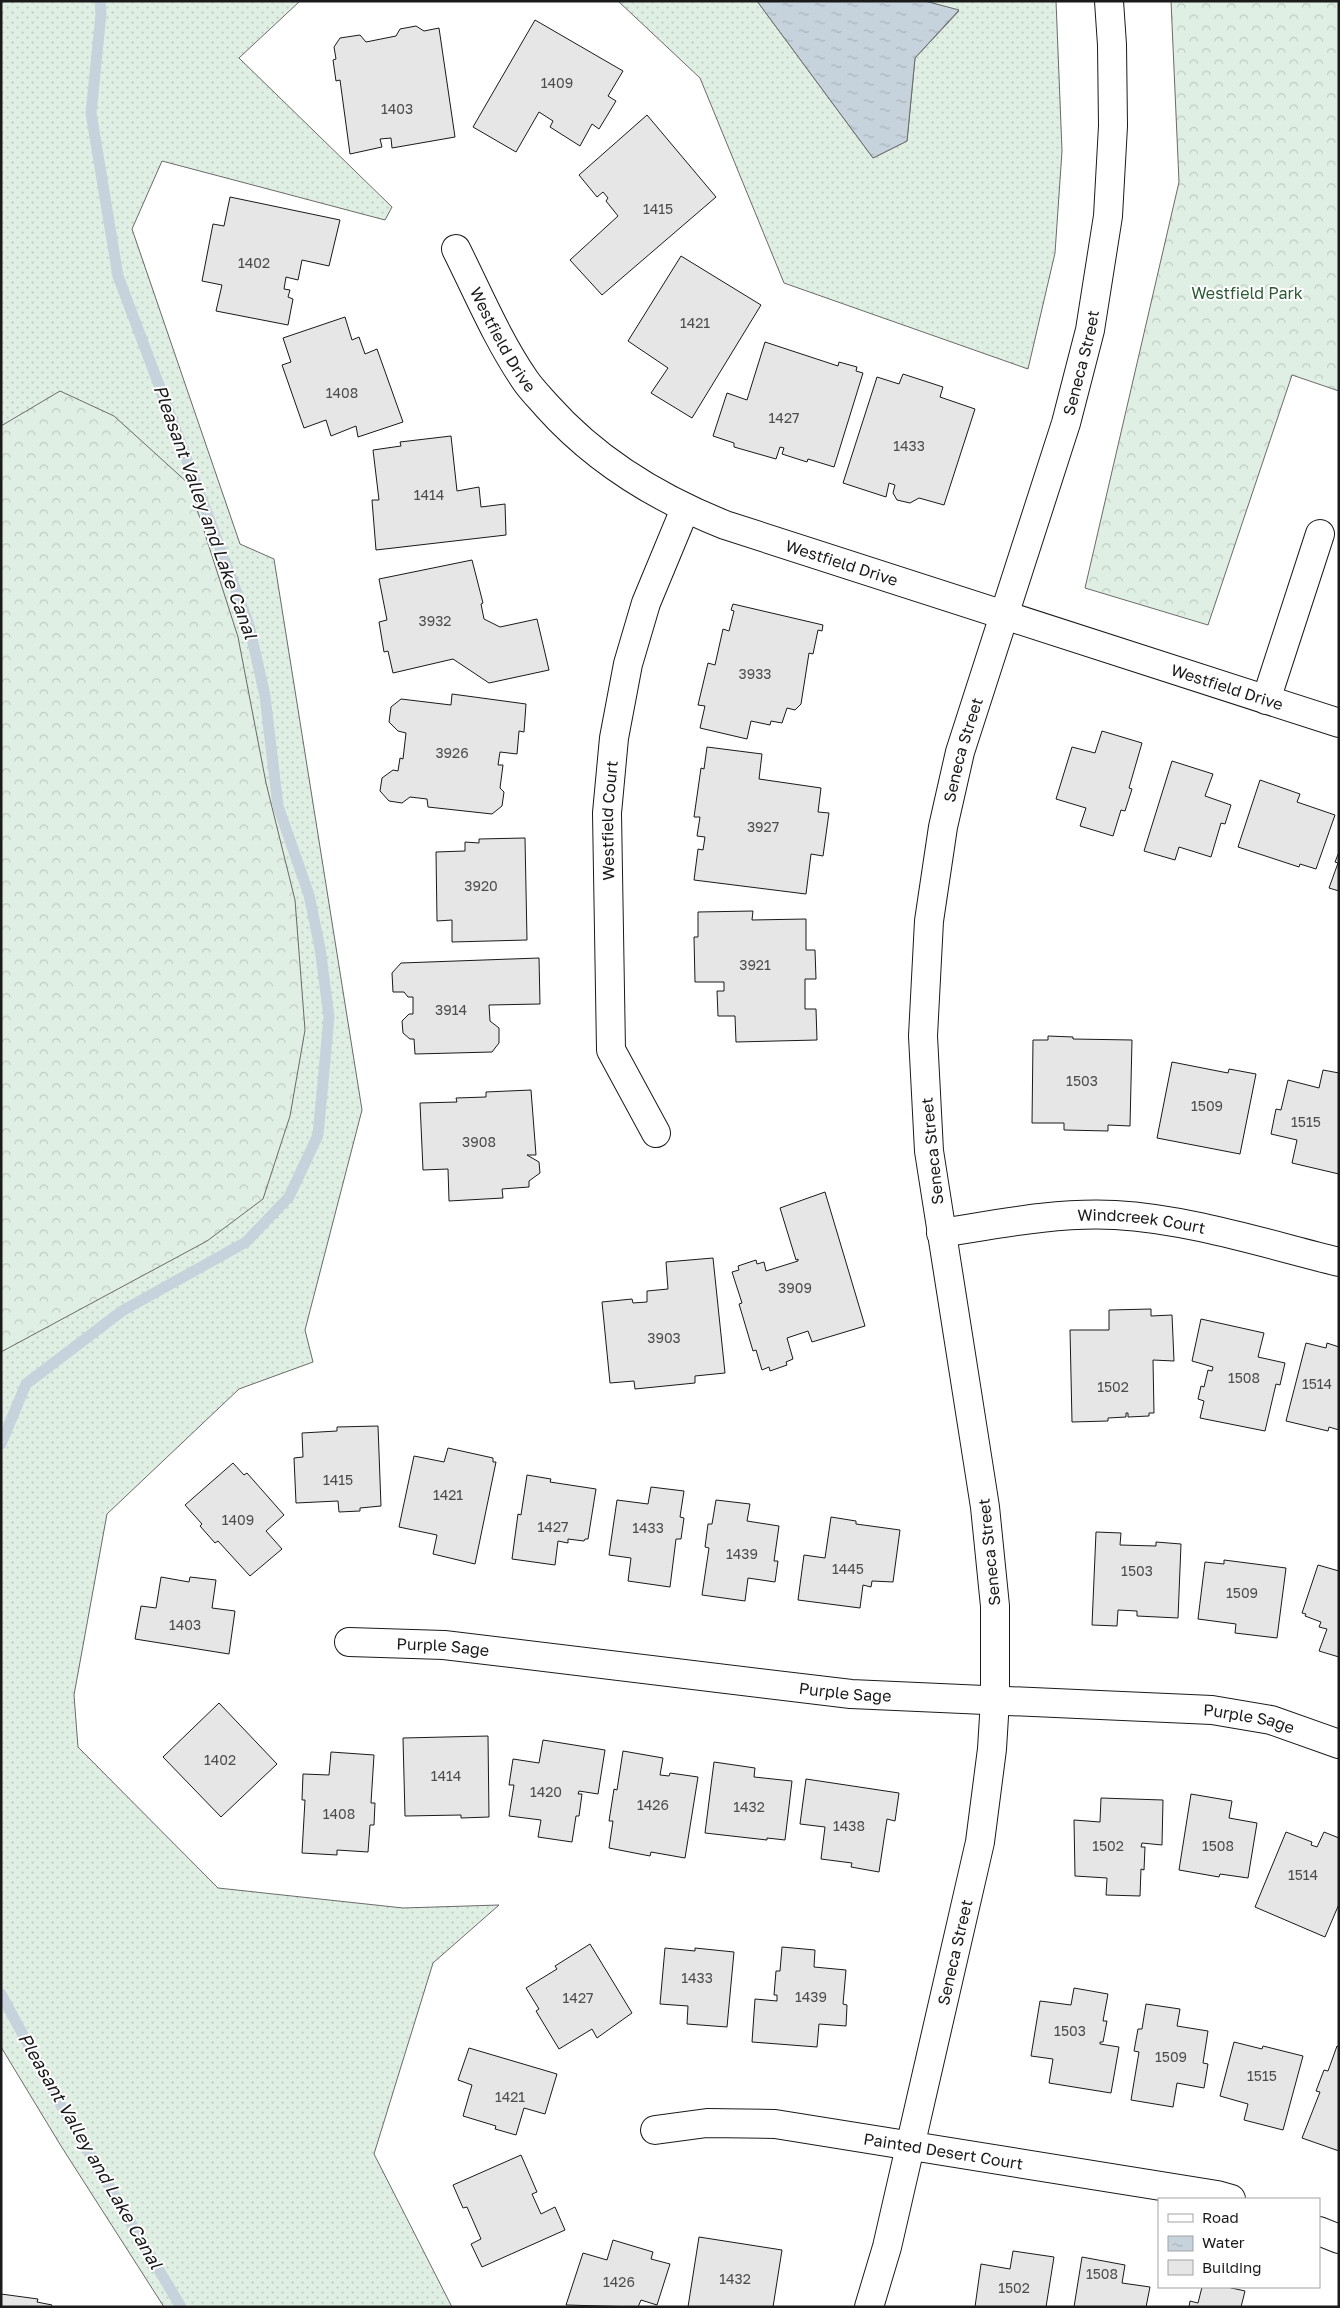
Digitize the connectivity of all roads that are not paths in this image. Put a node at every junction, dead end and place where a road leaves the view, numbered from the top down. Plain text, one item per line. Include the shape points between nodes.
1 (1109, 1) edge
2 (456, 249) dead end
3 (685, 509) junction
4 (1320, 534) dead end
5 (1003, 615) junction
6 (1266, 700) junction
7 (1339, 724) edge
8 (656, 1133) dead end
9 (941, 1234) junction
10 (1339, 1262) edge
11 (349, 1642) dead end
12 (995, 1700) junction
13 (1339, 1744) edge
14 (655, 2130) dead end
15 (911, 2144) junction
16 (1228, 2198) edge
17 (1320, 2231) edge
18 (1339, 2239) edge
19 (869, 2307) edge

1 - 5 street, Seneca Street via 1112,144 1108,216 1090,330 1066,422
2 - 3 street, Westfield Drive via 498,335 526,382 566,427 612,466
3 - 5 street, Westfield Drive via 725,525
3 - 8 street, Westfield Court via 646,603 628,664 614,738 607,813 611,1050
4 - 6 street
5 - 6 street, Westfield Drive
5 - 9 street, Seneca Street via 960,752 943,827 929,921 923,1036 929,1151
6 - 7 street, Westfield Drive
9 - 10 street, Windcreek Court via 1055,1216 1115,1215 1175,1222
9 - 12 street, Seneca Street via 985,1507 995,1606
11 - 12 street, Purple Sage via 444,1645 851,1694
12 - 13 street, Purple Sage via 1212,1710 1271,1720
12 - 15 street, Seneca Street via 980,1842
14 - 15 street, Painted Desert Court via 707,2123 775,2124
15 - 16 street, Painted Desert Court
15 - 19 street, Seneca Street
17 - 18 street

